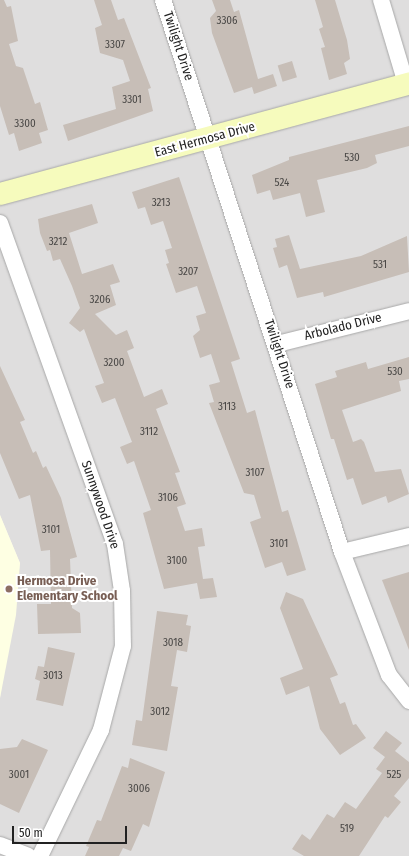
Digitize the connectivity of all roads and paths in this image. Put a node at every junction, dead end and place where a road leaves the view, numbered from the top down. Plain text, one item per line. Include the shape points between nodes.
1 (163, 0) edge
2 (381, 0) edge
3 (408, 84) edge
4 (208, 139) junction
5 (0, 194) edge
6 (0, 223) edge
7 (409, 311) edge
8 (277, 344) junction
9 (409, 536) edge
10 (342, 552) junction
11 (409, 700) edge
12 (0, 844) edge
13 (28, 856) edge
14 (40, 856) edge

1 - 4 street, Twilight Drive
2 - 3 street
3 - 4 street, East Hermosa Drive
4 - 5 street, East Hermosa Drive
4 - 8 street, Twilight Drive
6 - 14 street, Sunnywood Drive via 115,544 122,592 123,646 101,730
7 - 8 street, Arbolado Drive
8 - 10 street, Twilight Drive
9 - 10 street
10 - 11 street, Twilight Drive via 389,675
12 - 13 street

